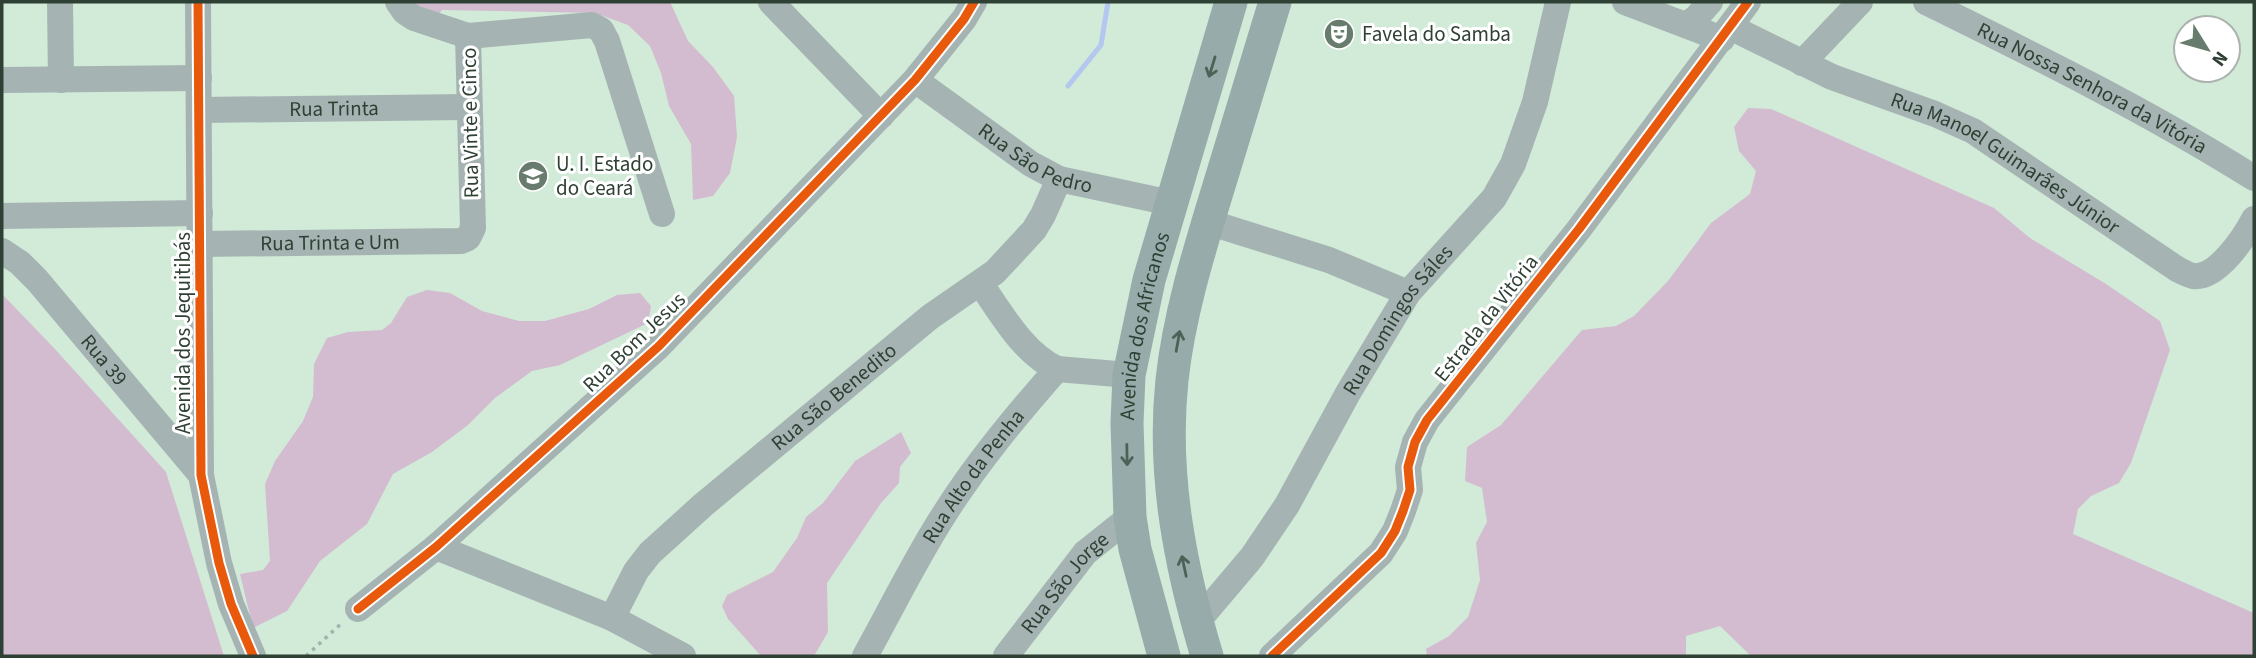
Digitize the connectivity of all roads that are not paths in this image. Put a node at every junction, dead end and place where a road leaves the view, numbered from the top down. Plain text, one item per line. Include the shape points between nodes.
1 (60, 2) edge
2 (198, 2) edge
3 (398, 2) edge
4 (771, 2) edge
5 (1231, 2) edge
6 (1275, 2) edge
7 (1558, 2) edge
8 (1625, 2) edge
9 (1710, 2) edge
10 (1748, 2) edge
11 (1860, 2) edge
12 (1926, 2) edge
13 (962, 7) edge
14 (1686, 25) junction
15 (1726, 33) junction
16 (468, 36) junction
17 (1802, 62) junction
18 (199, 78) junction
19 (2, 80) edge
20 (61, 80) junction
21 (915, 80) junction
22 (468, 107) junction
23 (199, 110) junction
24 (881, 116) junction
25 (1059, 178) junction
26 (2254, 178) edge
27 (1171, 203) junction
28 (200, 213) junction
29 (662, 214) dead end
30 (2, 216) edge
31 (2254, 219) edge
32 (1208, 222) junction
33 (461, 242) joint
34 (200, 244) junction
35 (2, 251) edge
36 (980, 283) junction
37 (1408, 293) junction
38 (1057, 369) junction
39 (1129, 375) junction
40 (201, 475) junction
41 (1130, 517) junction
42 (436, 547) junction
43 (358, 609) road end
44 (612, 618) junction
45 (1197, 622) junction
46 (1161, 645) edge
47 (253, 656) edge
48 (683, 656) edge
49 (865, 656) edge
50 (1006, 656) edge
51 (1207, 656) edge
52 (1272, 656) edge

1 - 20 street
2 - 18 street, Avenida dos Jequitibás
3 - 16 street, Rua Vinte e Cinco via 414,18
4 - 24 street
5 -> 27 main road, Avenida dos Africanos
6 - 32 main road, Avenida dos Africanos
7 - 37 street, Rua Domingos Sáles via 1535,102 1513,164 1494,198
8 - 14 street, Rua Manoel Guimarães Júnior
9 - 14 street
10 - 15 street, Estrada da Vitória
11 - 17 street
12 - 26 street, Rua Nossa Senhora da Vitória via 2098,88
13 - 21 street, Rua Bom Jesus
14 - 15 street, Rua Manoel Guimarães Júnior
15 - 17 street, Rua Manoel Guimarães Júnior
15 - 52 street, Estrada da Vitória via 1579,229 1427,420 1408,467 1409,490 1403,511 1381,553
16 - 22 street, Rua Vinte e Cinco
16 - 29 street via 592,25 601,30
17 - 31 street, Rua Manoel Guimarães Júnior via 1973,131 2177,269 2193,275 2206,274 2223,263
18 - 20 street
18 - 23 street, Avenida dos Jequitibás
19 - 20 street
21 - 24 street, Rua Bom Jesus
21 - 25 street, Rua São Pedro via 1031,164
22 - 23 street, Rua Trinta
22 - 33 street, Rua Vinte e Cinco via 473,228
23 - 28 street, Avenida dos Jequitibás
24 - 42 street, Rua Bom Jesus via 659,346
25 - 27 street, Rua São Pedro
25 - 36 street, Rua São Benedito via 1034,230
27 - 39 main road, Avenida dos Africanos
28 - 30 street
28 - 34 street, Avenida dos Jequitibás
32 - 37 street via 1329,260
45 -> 32 main road, Avenida dos Africanos via 1176,528 1170,423 1178,341
33 - 34 street, Rua Trinta e Um
34 - 40 street, Avenida dos Jequitibás
35 - 40 street, Rua 39 via 37,280
36 - 38 street via 1029,351
36 - 44 street, Rua São Benedito via 930,317 650,553
37 - 45 street, Rua Domingos Sáles via 1287,505 1252,557
38 - 39 street
38 - 49 street, Rua Alto da Penha via 955,498
39 -> 41 main road, Avenida dos Africanos
40 - 47 street, Avenida dos Jequitibás via 230,604
41 - 46 main road, Avenida dos Africanos
41 - 50 street, Rua São Jorge via 1085,553
42 - 43 street, Rua Bom Jesus
42 - 44 street
44 - 48 street
45 - 46 main road
45 - 51 main road, Avenida dos Africanos

